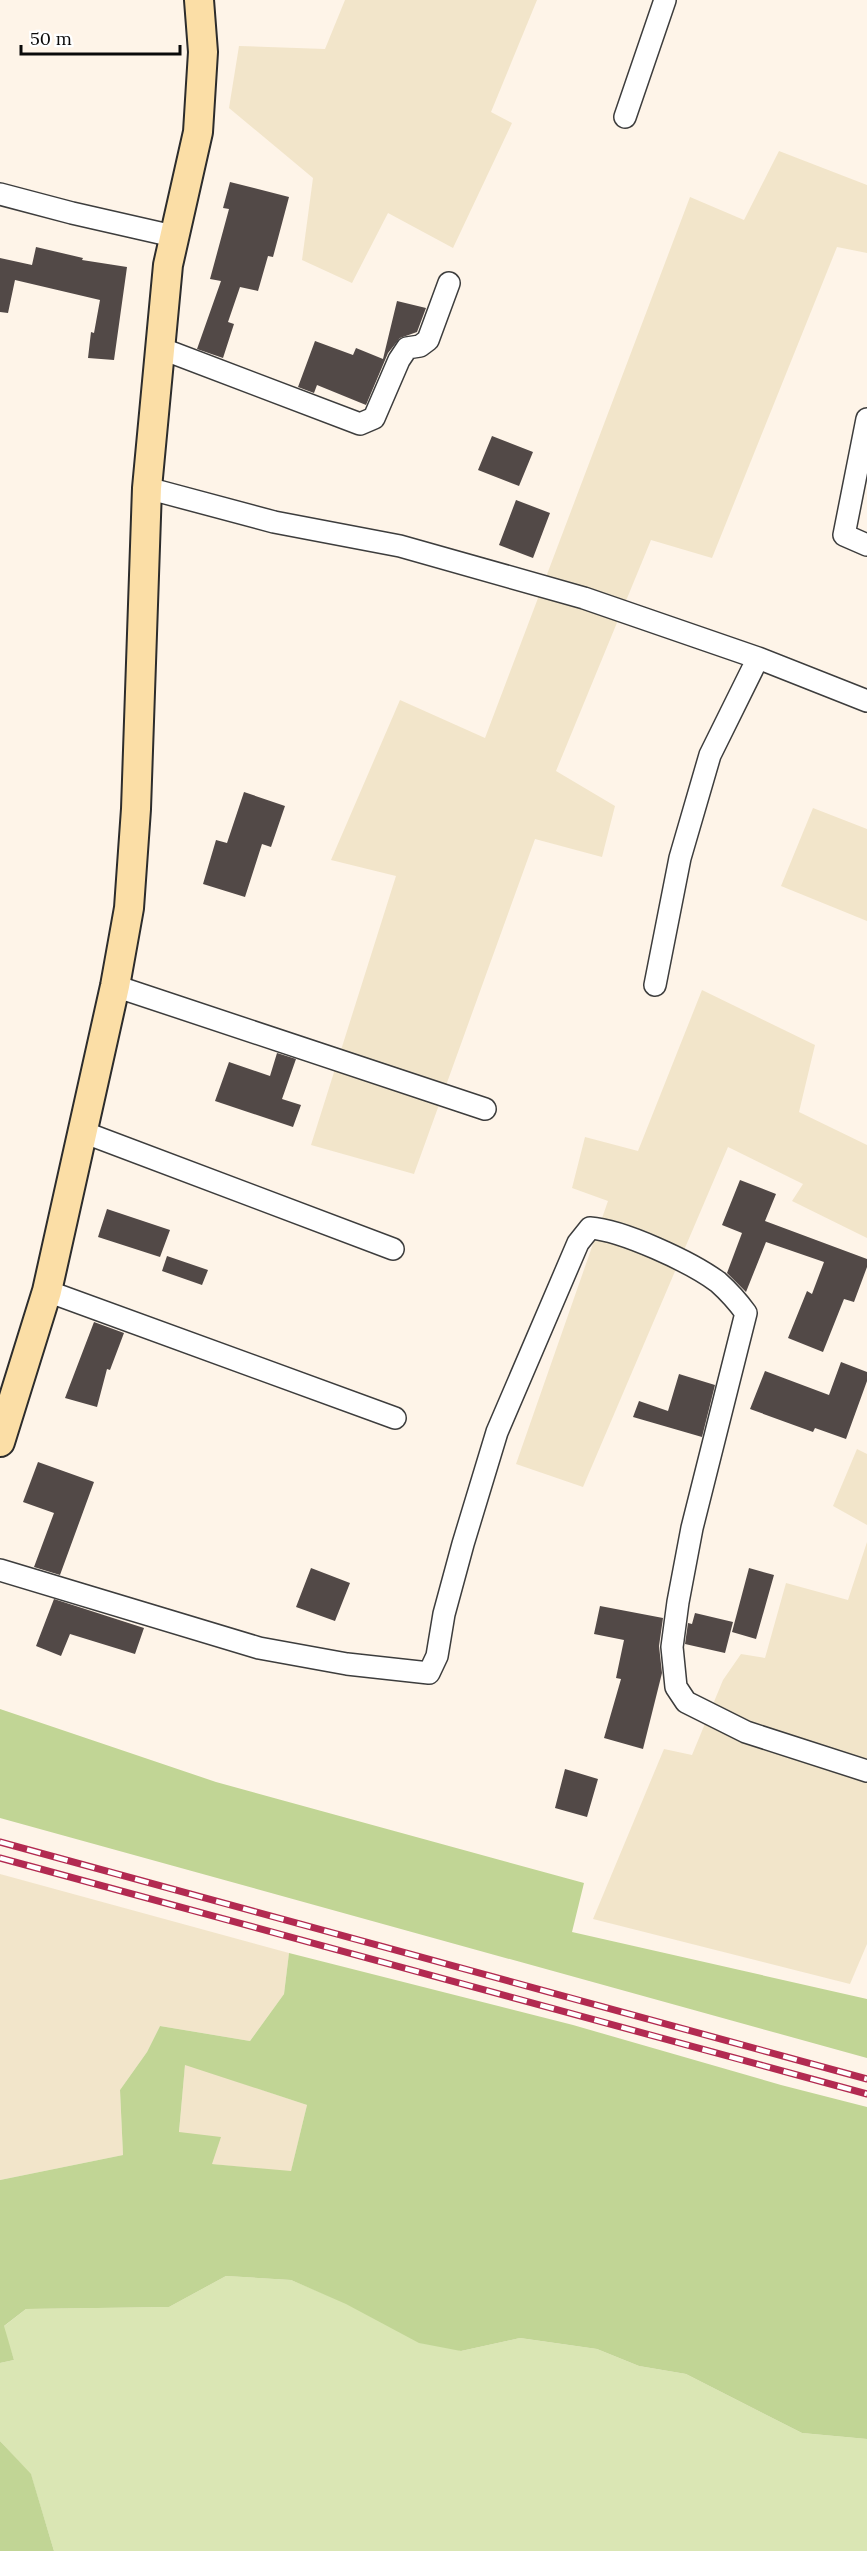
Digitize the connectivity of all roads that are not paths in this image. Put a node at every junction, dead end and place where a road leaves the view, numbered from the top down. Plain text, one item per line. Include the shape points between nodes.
1 (199, 0) edge
2 (665, 0) edge
3 (625, 117) dead end
4 (0, 194) edge
5 (173, 236) junction
6 (449, 283) dead end
7 (160, 348) junction
8 (867, 419) edge
9 (147, 488) junction
10 (867, 545) edge
11 (758, 658) junction
12 (867, 701) edge
13 (655, 985) dead end
14 (115, 986) junction
15 (485, 1109) dead end
16 (83, 1132) junction
17 (393, 1249) dead end
18 (47, 1291) junction
19 (395, 1418) dead end
20 (0, 1442) edge
21 (0, 1570) edge
22 (867, 1771) edge

1 - 5 street via 203,52 198,132
2 - 3 street
4 - 5 street
5 - 7 street
6 - 7 street via 428,340 407,348 374,418 360,424
7 - 9 street
8 - 10 street via 844,535
9 - 11 street via 274,522 412,549 584,598
9 - 14 street via 136,809 129,908
11 - 12 street
11 - 13 street via 711,756 680,858
14 - 15 street
14 - 16 street
16 - 17 street
16 - 18 street
18 - 19 street
18 - 20 street
21 - 22 street via 259,1648 347,1664 429,1673 437,1656 463,1544 501,1422 578,1243 590,1228 605,1229 687,1263 718,1283 746,1313 678,1602 672,1647 675,1687 686,1702 746,1732

